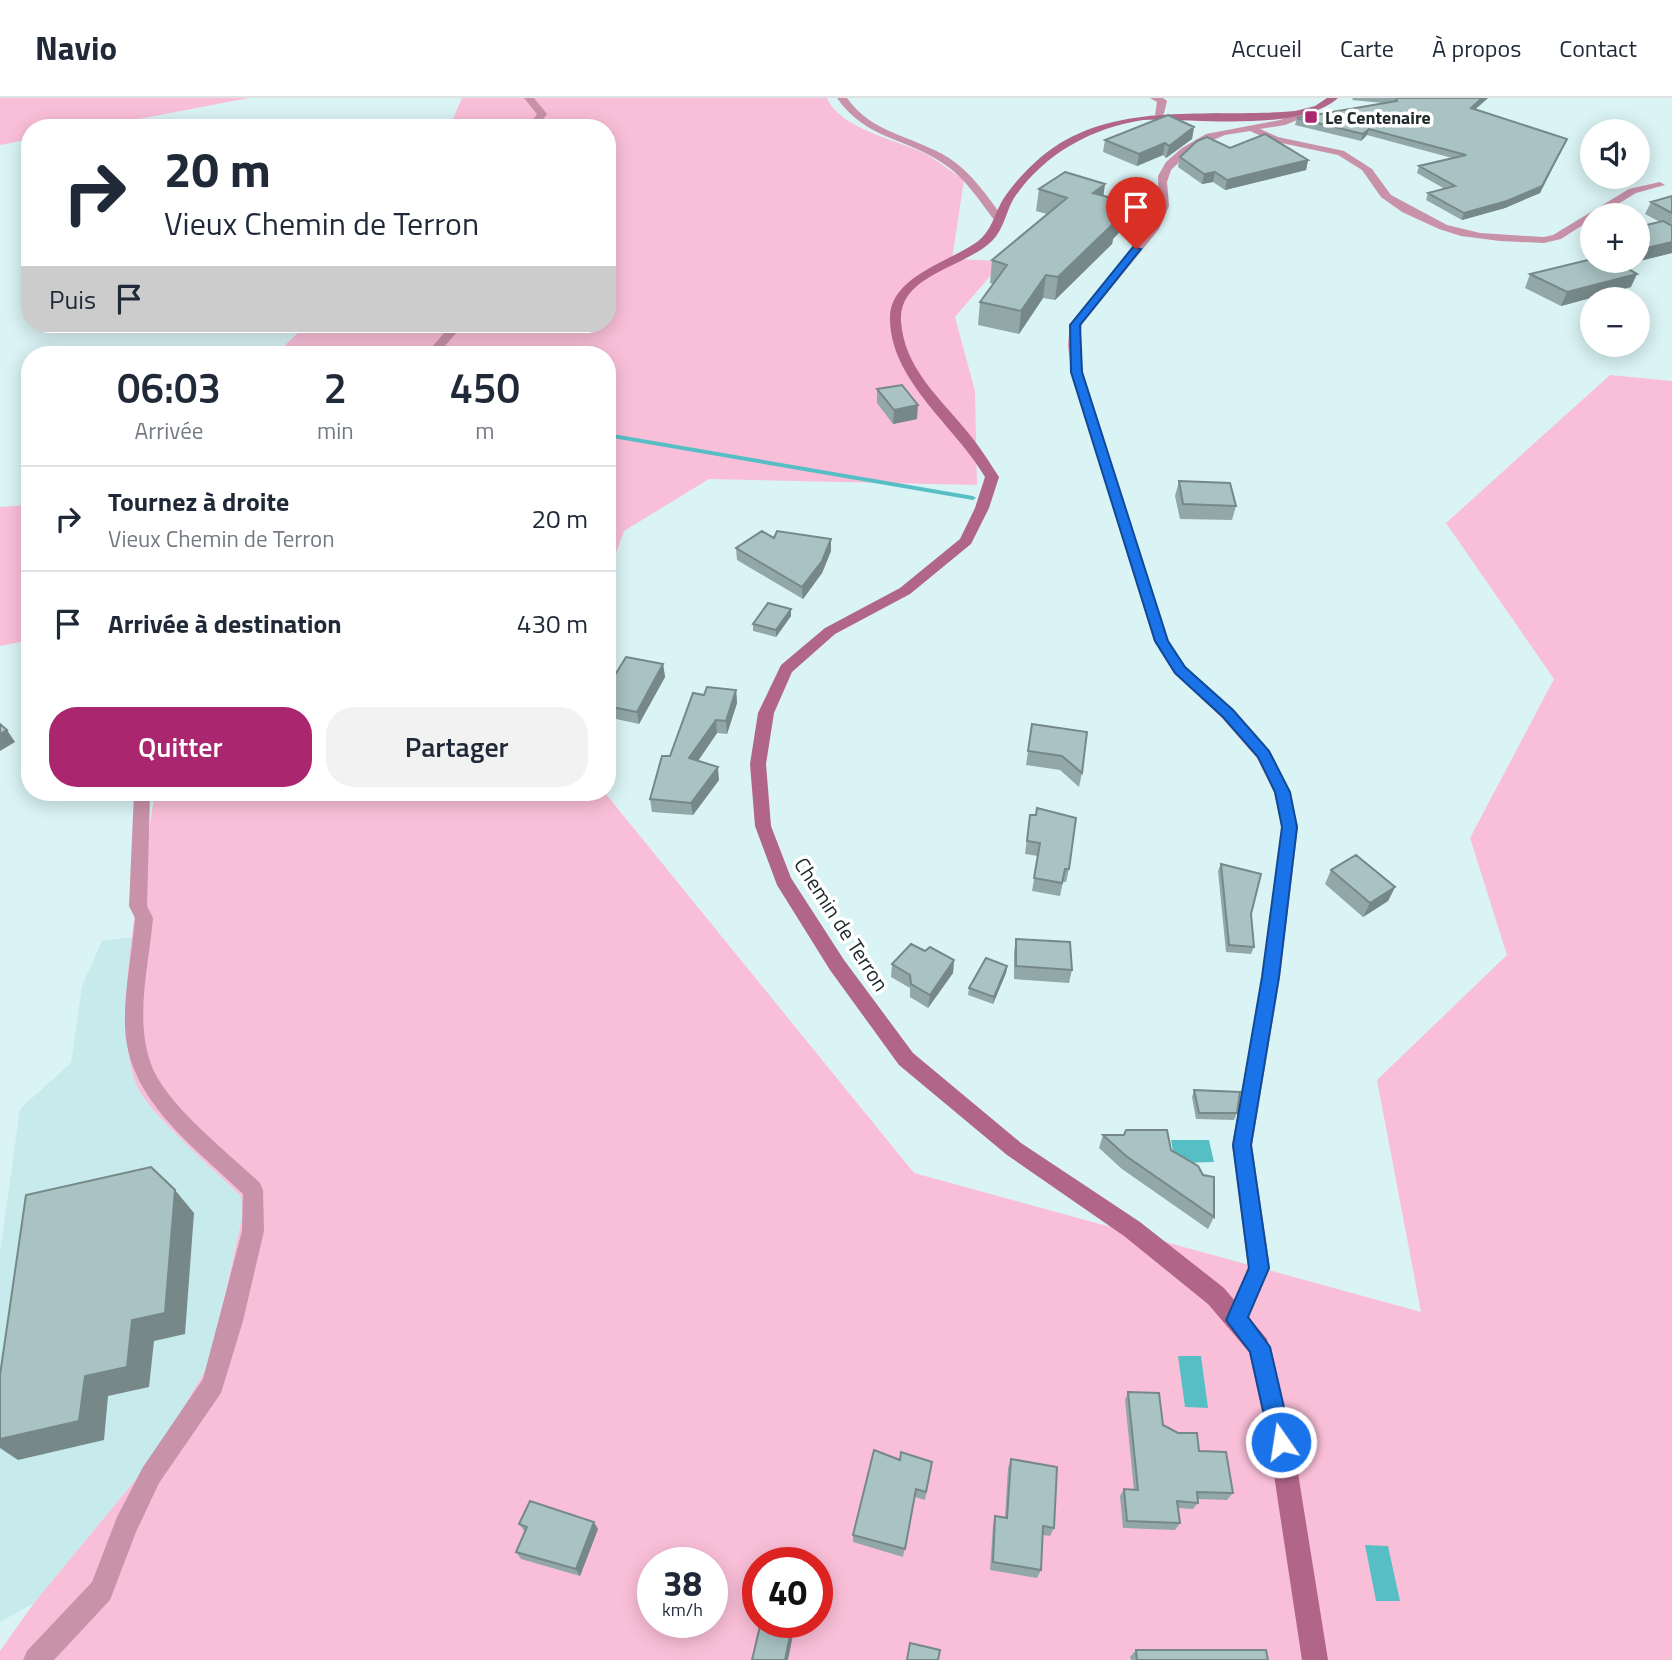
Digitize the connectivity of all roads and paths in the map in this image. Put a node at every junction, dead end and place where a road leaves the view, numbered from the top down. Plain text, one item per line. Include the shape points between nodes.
1 (529, 98) edge
2 (842, 98) edge
3 (1155, 98) edge
4 (1333, 98) edge
5 (1309, 112) junction
6 (1160, 115) junction
7 (538, 119) edge
8 (1249, 127) junction
9 (1660, 185) dead end
10 (1613, 203) edge
11 (999, 219) junction
12 (1580, 223) edge
13 (142, 801) edge
14 (1236, 1320) junction
15 (36, 1660) edge
16 (1315, 1660) edge

1 - 7 street via 542,114
2 - 11 street via 850,111 875,130 944,159 969,179
3 - 6 street via 1162,101
4 - 5 street, Chemin de Terron
5 - 6 street, Chemin de Terron
5 - 8 street via 1296,119
6 - 11 street, Chemin de Terron via 1094,129 1051,151 1009,198
8 - 12 street via 1266,138 1328,149 1350,158 1371,175 1386,196 1426,222 1455,233 1544,240
8 - 14 street via 1196,142 1168,168 1162,181 1167,200 1159,219 1079,318 1073,344 1077,372 1161,641 1180,670 1264,755 1282,792 1290,827 1271,977 1242,1145 1259,1268
9 - 10 street via 1633,191
11 - 14 street, Chemin de Terron via 993,234 975,250 904,292 894,313 908,370 936,408 972,444 992,478 982,508 966,541 905,591 830,631 786,669 766,713 758,764 763,825 783,880 837,965 906,1059 1014,1149 1132,1229 1206,1288
13 - 15 street via 138,906 144,918 136,1031 140,1063 155,1093 254,1189 253,1231 213,1385 150,1475 101,1591
14 - 16 street, Chemin de Terron via 1259,1347 1266,1374

